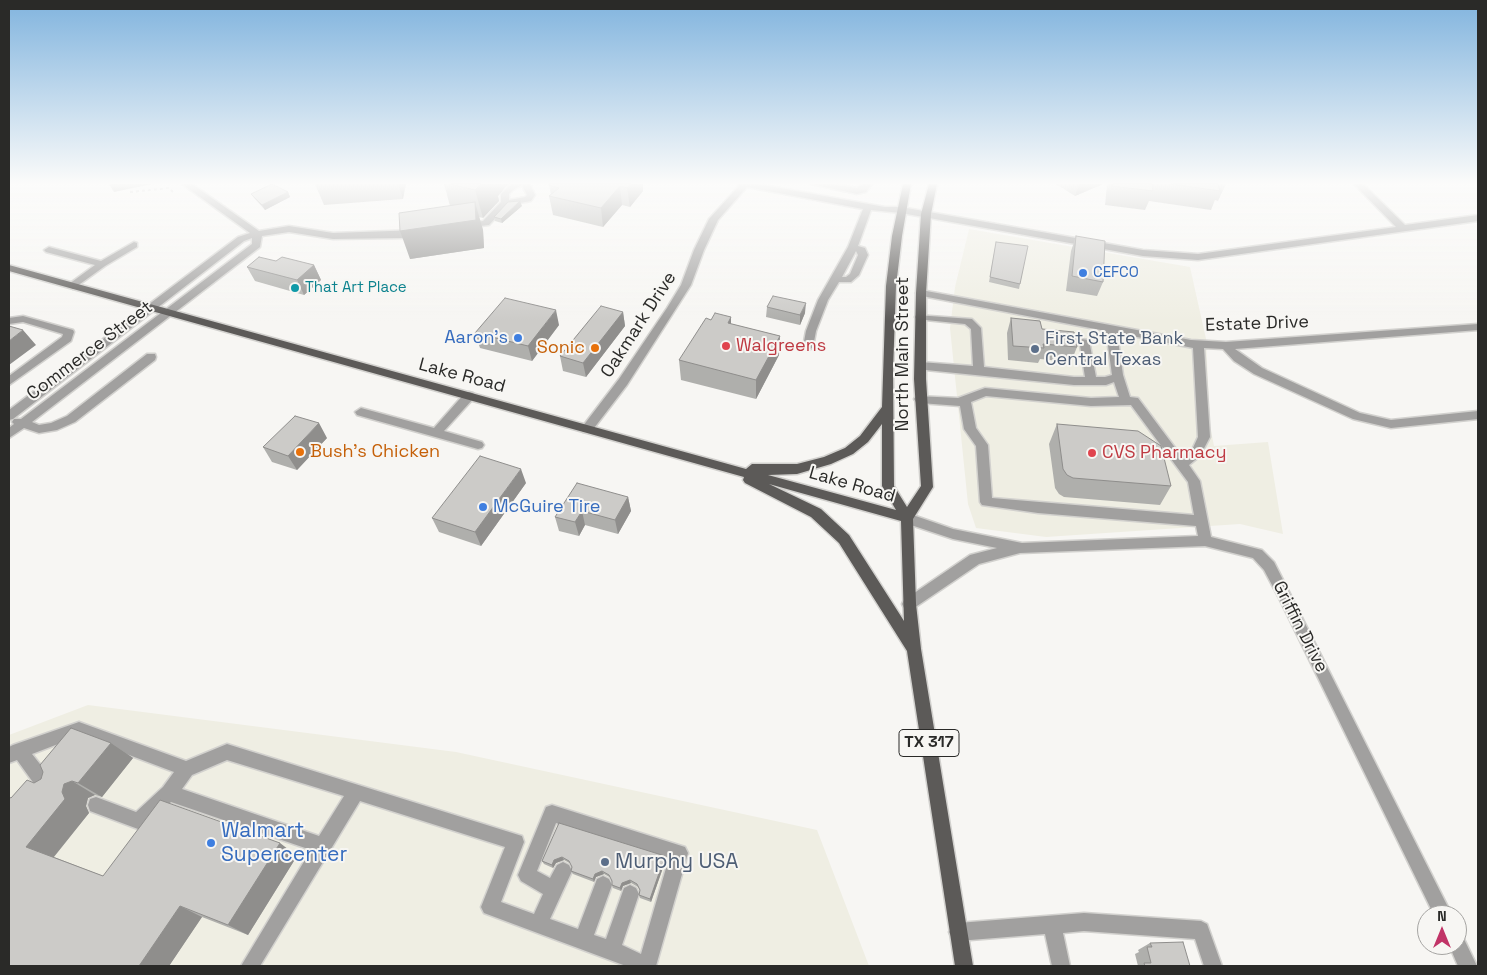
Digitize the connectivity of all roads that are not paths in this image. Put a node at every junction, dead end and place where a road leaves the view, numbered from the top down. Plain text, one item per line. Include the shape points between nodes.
1 (252, 230) edge
2 (286, 230) edge
3 (296, 230) edge
4 (709, 230) edge
5 (859, 230) edge
6 (899, 230) edge
7 (925, 230) edge
8 (1012, 230) edge
9 (1399, 230) edge
10 (429, 231) edge
11 (258, 234) junction
12 (134, 245) dead end
13 (49, 250) dead end
14 (220, 256) junction
15 (238, 260) junction
16 (102, 264) junction
17 (9, 268) edge
18 (74, 286) junction
19 (921, 293) junction
20 (151, 308) junction
21 (169, 313) junction
22 (920, 318) junction
23 (9, 321) edge
24 (1478, 327) edge
25 (1110, 329) junction
26 (1048, 334) edge
27 (1198, 344) junction
28 (1226, 346) junction
29 (808, 347) dead end
30 (151, 357) dead end
31 (920, 366) junction
32 (979, 370) junction
33 (1118, 377) junction
34 (9, 381) edge
35 (1091, 381) junction
36 (469, 396) junction
37 (920, 399) junction
38 (965, 400) junction
39 (1126, 401) junction
40 (888, 407) junction
41 (361, 412) dead end
42 (1478, 415) edge
43 (9, 418) edge
44 (23, 424) junction
45 (587, 429) junction
46 (437, 432) junction
47 (9, 434) edge
48 (478, 444) dead end
49 (1181, 464) junction
50 (720, 466) junction
51 (906, 518) junction
52 (1202, 521) junction
53 (1205, 541) junction
54 (1022, 548) junction
55 (909, 604) junction
56 (914, 649) junction
57 (14, 752) edge
58 (186, 769) junction
59 (58, 787) edge
60 (356, 792) junction
61 (169, 793) junction
62 (96, 805) dead end
63 (323, 846) junction
64 (563, 871) dead end
65 (603, 885) dead end
66 (554, 890) junction
67 (630, 894) dead end
68 (1438, 905) edge
69 (539, 923) junction
70 (1052, 924) junction
71 (958, 932) junction
72 (584, 940) junction
73 (611, 950) junction
74 (250, 966) edge
75 (647, 966) edge
76 (964, 966) edge
77 (1061, 966) edge
78 (1213, 966) edge

1 - 11 street
2 - 11 street
3 - 10 street via 333,236 401,235
4 - 45 street, Oakmark Drive via 686,285 672,309 624,382
5 - 29 street via 836,279 822,300
6 - 40 main road, North Main Street / TX 317 via 892,286
7 - 19 main road, North Main Street
8 - 9 street via 1143,253 1198,257
11 - 14 street via 241,239
11 - 15 street, Commerce Street via 257,245
12 - 16 street
13 - 16 street
14 - 15 street
14 - 20 street
15 - 21 street, Commerce Street
16 - 18 street
17 - 18 main road, Lake Road
18 - 20 main road, Lake Road
19 - 22 main road, North Main Street
19 - 25 street, Estate Drive via 1041,319
20 - 21 main road, Lake Road
20 - 43 street
21 - 36 main road, Lake Road
21 - 44 street, Commerce Street
22 - 31 main road, North Main Street
22 - 32 street via 968,321 976,328
23 - 34 street via 22,319 69,332 67,339
24 - 28 street, Estate Drive
25 - 27 street, Estate Drive
25 - 33 street
26 - 35 street via 1085,342
27 - 28 street, Estate Drive
27 - 49 street via 1204,436 1196,453
28 - 42 street via 1258,371 1357,416 1391,424
30 - 44 street via 71,419 53,427
31 - 32 street
31 - 37 main road, North Main Street
32 - 35 street
33 - 35 street
33 - 39 street
36 - 45 main road, Lake Road
36 - 46 street
37 - 38 street
37 - 51 main road, North Main Street via 927,488
38 - 39 street via 985,392 1091,402
38 - 52 street via 970,429 982,445 986,502
39 - 49 street via 1134,401
40 - 50 main road via 864,439 849,451 827,461 769,470
40 - 51 main road, North Main Street / TX 317 via 888,486
41 - 46 street
43 - 44 street
44 - 47 street, Commerce Street
45 - 50 main road, Lake Road
46 - 48 street
49 - 52 street via 1194,481
50 - 51 main road, Lake Road
50 - 56 main road via 816,513 844,539
51 - 54 street, Griffin Drive via 953,534
51 - 55 main road, North Main Street / TX 317
52 - 53 street
53 - 54 street, Griffin Drive
53 - 68 street, Griffin Drive via 1257,554 1269,566
54 - 55 street, Griffin Drive via 975,559
55 - 56 main road, North Main Street / TX 317
56 - 71 main road, North Main Street / TX 317
57 - 58 street via 79,729
57 - 59 street via 42,779
58 - 60 street via 227,752
58 - 61 street
60 - 63 street
60 - 69 street via 516,842 490,907
61 - 62 street via 138,821
61 - 63 street
63 - 74 street
64 - 66 street
65 - 72 street
66 - 69 street
66 - 75 street via 527,875 552,813 645,847 679,853
67 - 73 street
69 - 72 street
70 - 71 street
70 - 77 street
70 - 78 street via 1084,922 1201,930
71 - 76 main road, North Main Street / TX 317
72 - 73 street
73 - 75 street

